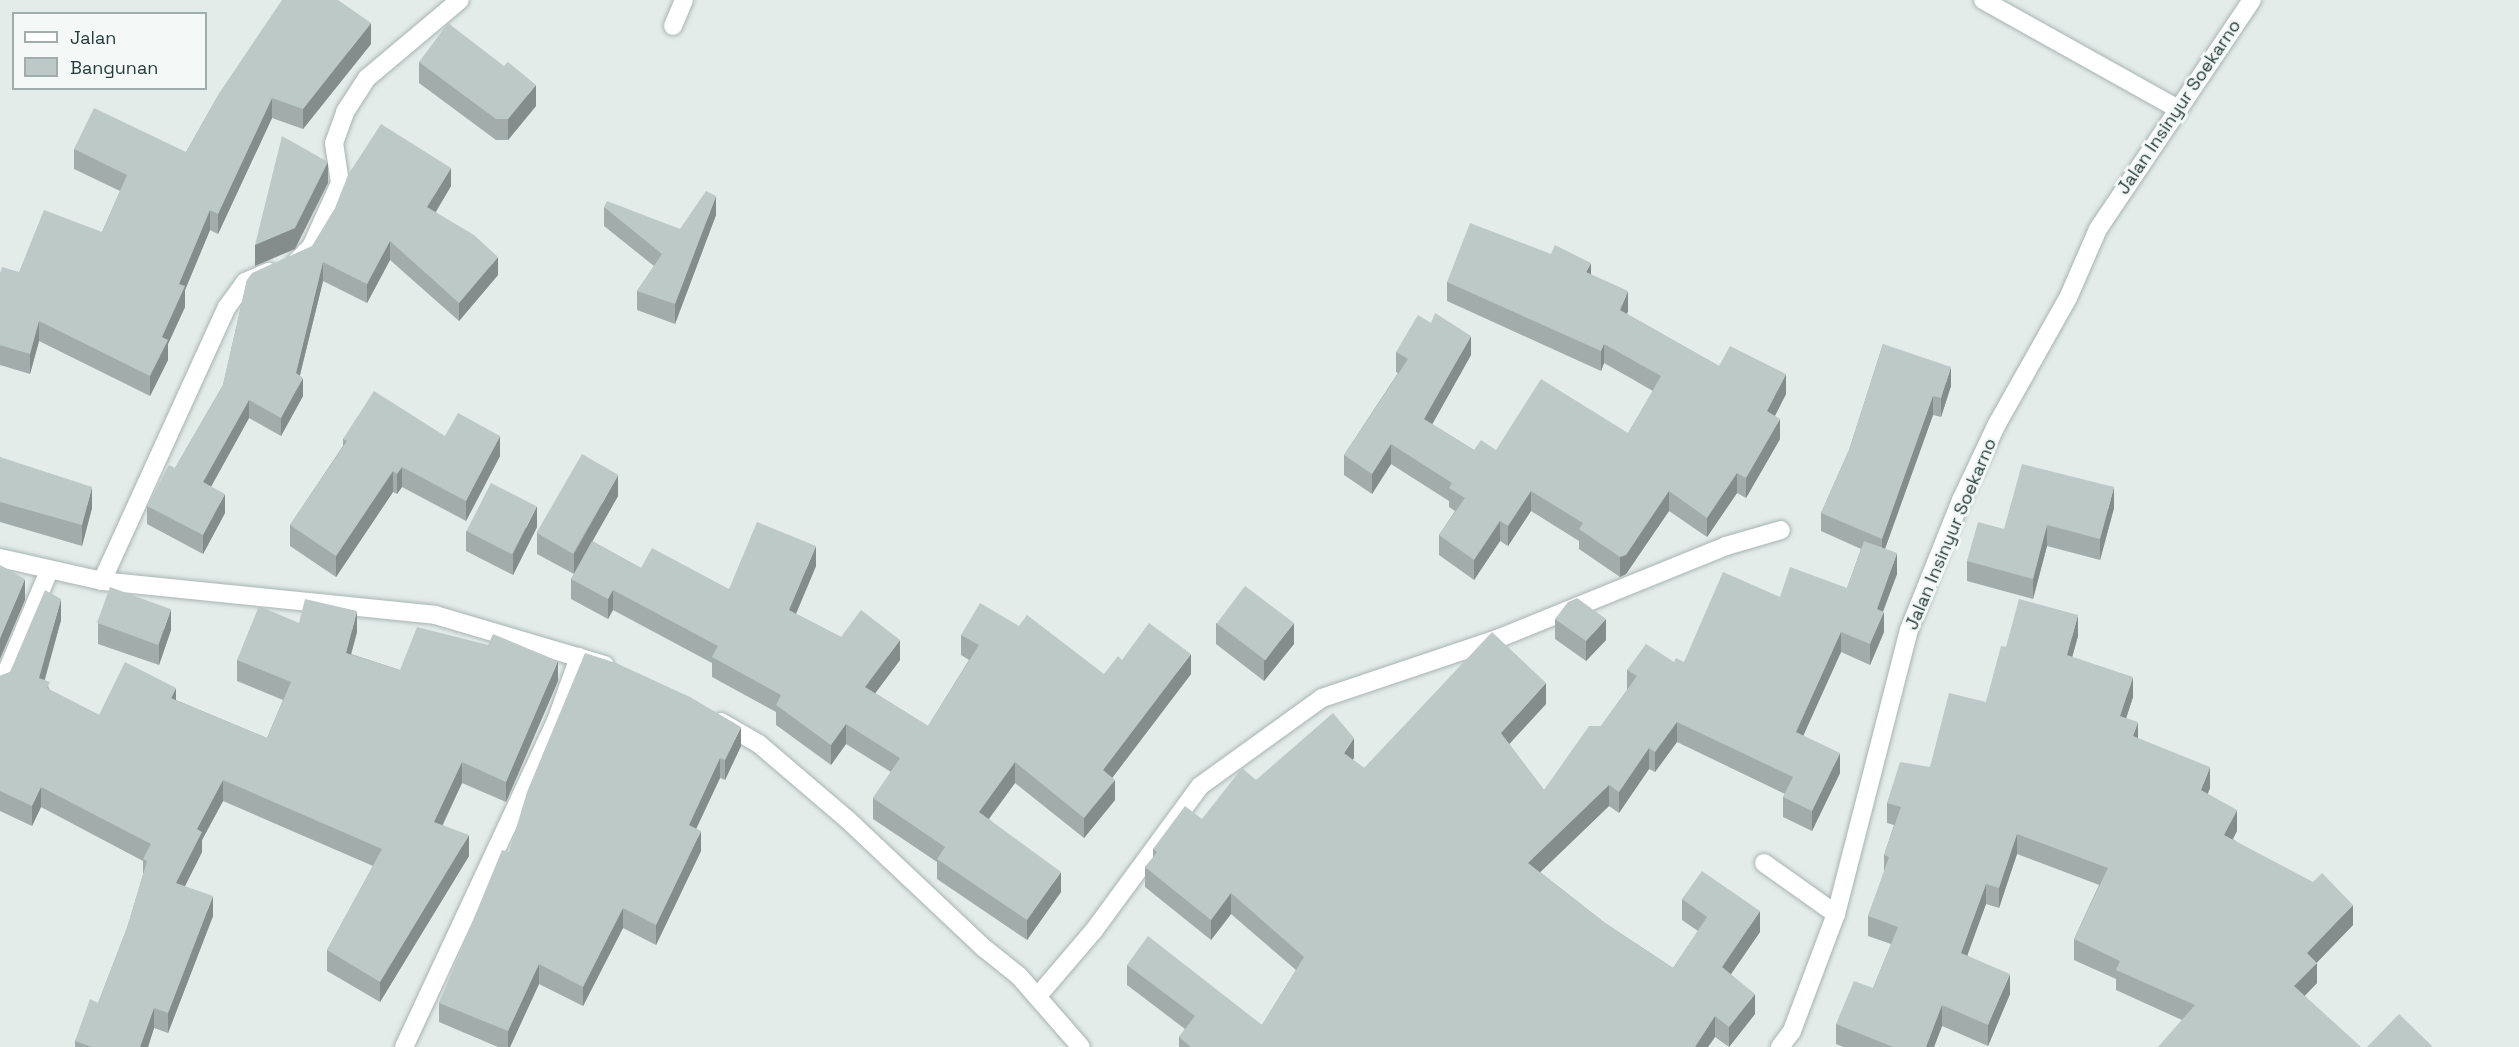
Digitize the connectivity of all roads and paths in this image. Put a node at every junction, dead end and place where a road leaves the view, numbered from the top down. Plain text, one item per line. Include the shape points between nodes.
1 (460, 0) edge
2 (684, 0) edge
3 (1983, 0) edge
4 (2252, 0) edge
5 (674, 26) dead end
6 (2176, 108) junction
7 (1781, 530) dead end
8 (0, 558) edge
9 (49, 571) junction
10 (102, 581) junction
11 (579, 657) junction
12 (621, 671) edge
13 (0, 688) edge
14 (700, 710) edge
15 (1764, 863) dead end
16 (1836, 914) junction
17 (1035, 994) junction
18 (404, 1047) edge
19 (1081, 1047) edge
20 (1780, 1047) edge

1 - 10 street via 367,78 345,111 334,143 340,183 325,221 303,258 245,282 227,307
2 - 5 street
3 - 6 street
4 - 6 street, Jalan Insinyur Soekarno
6 - 16 street, Jalan Insinyur Soekarno via 2098,229 2068,298 1997,424 1961,500 1910,630
7 - 17 street via 1726,546 1497,639 1322,698 1200,786 1095,929
8 - 9 street
9 - 10 street
9 - 13 street
10 - 11 street via 435,615
11 - 12 street
11 - 18 street via 556,721
14 - 17 street via 759,744 848,820
15 - 16 street
16 - 20 street, Jalan Insinyur Soekarno via 1792,1031
17 - 19 street

